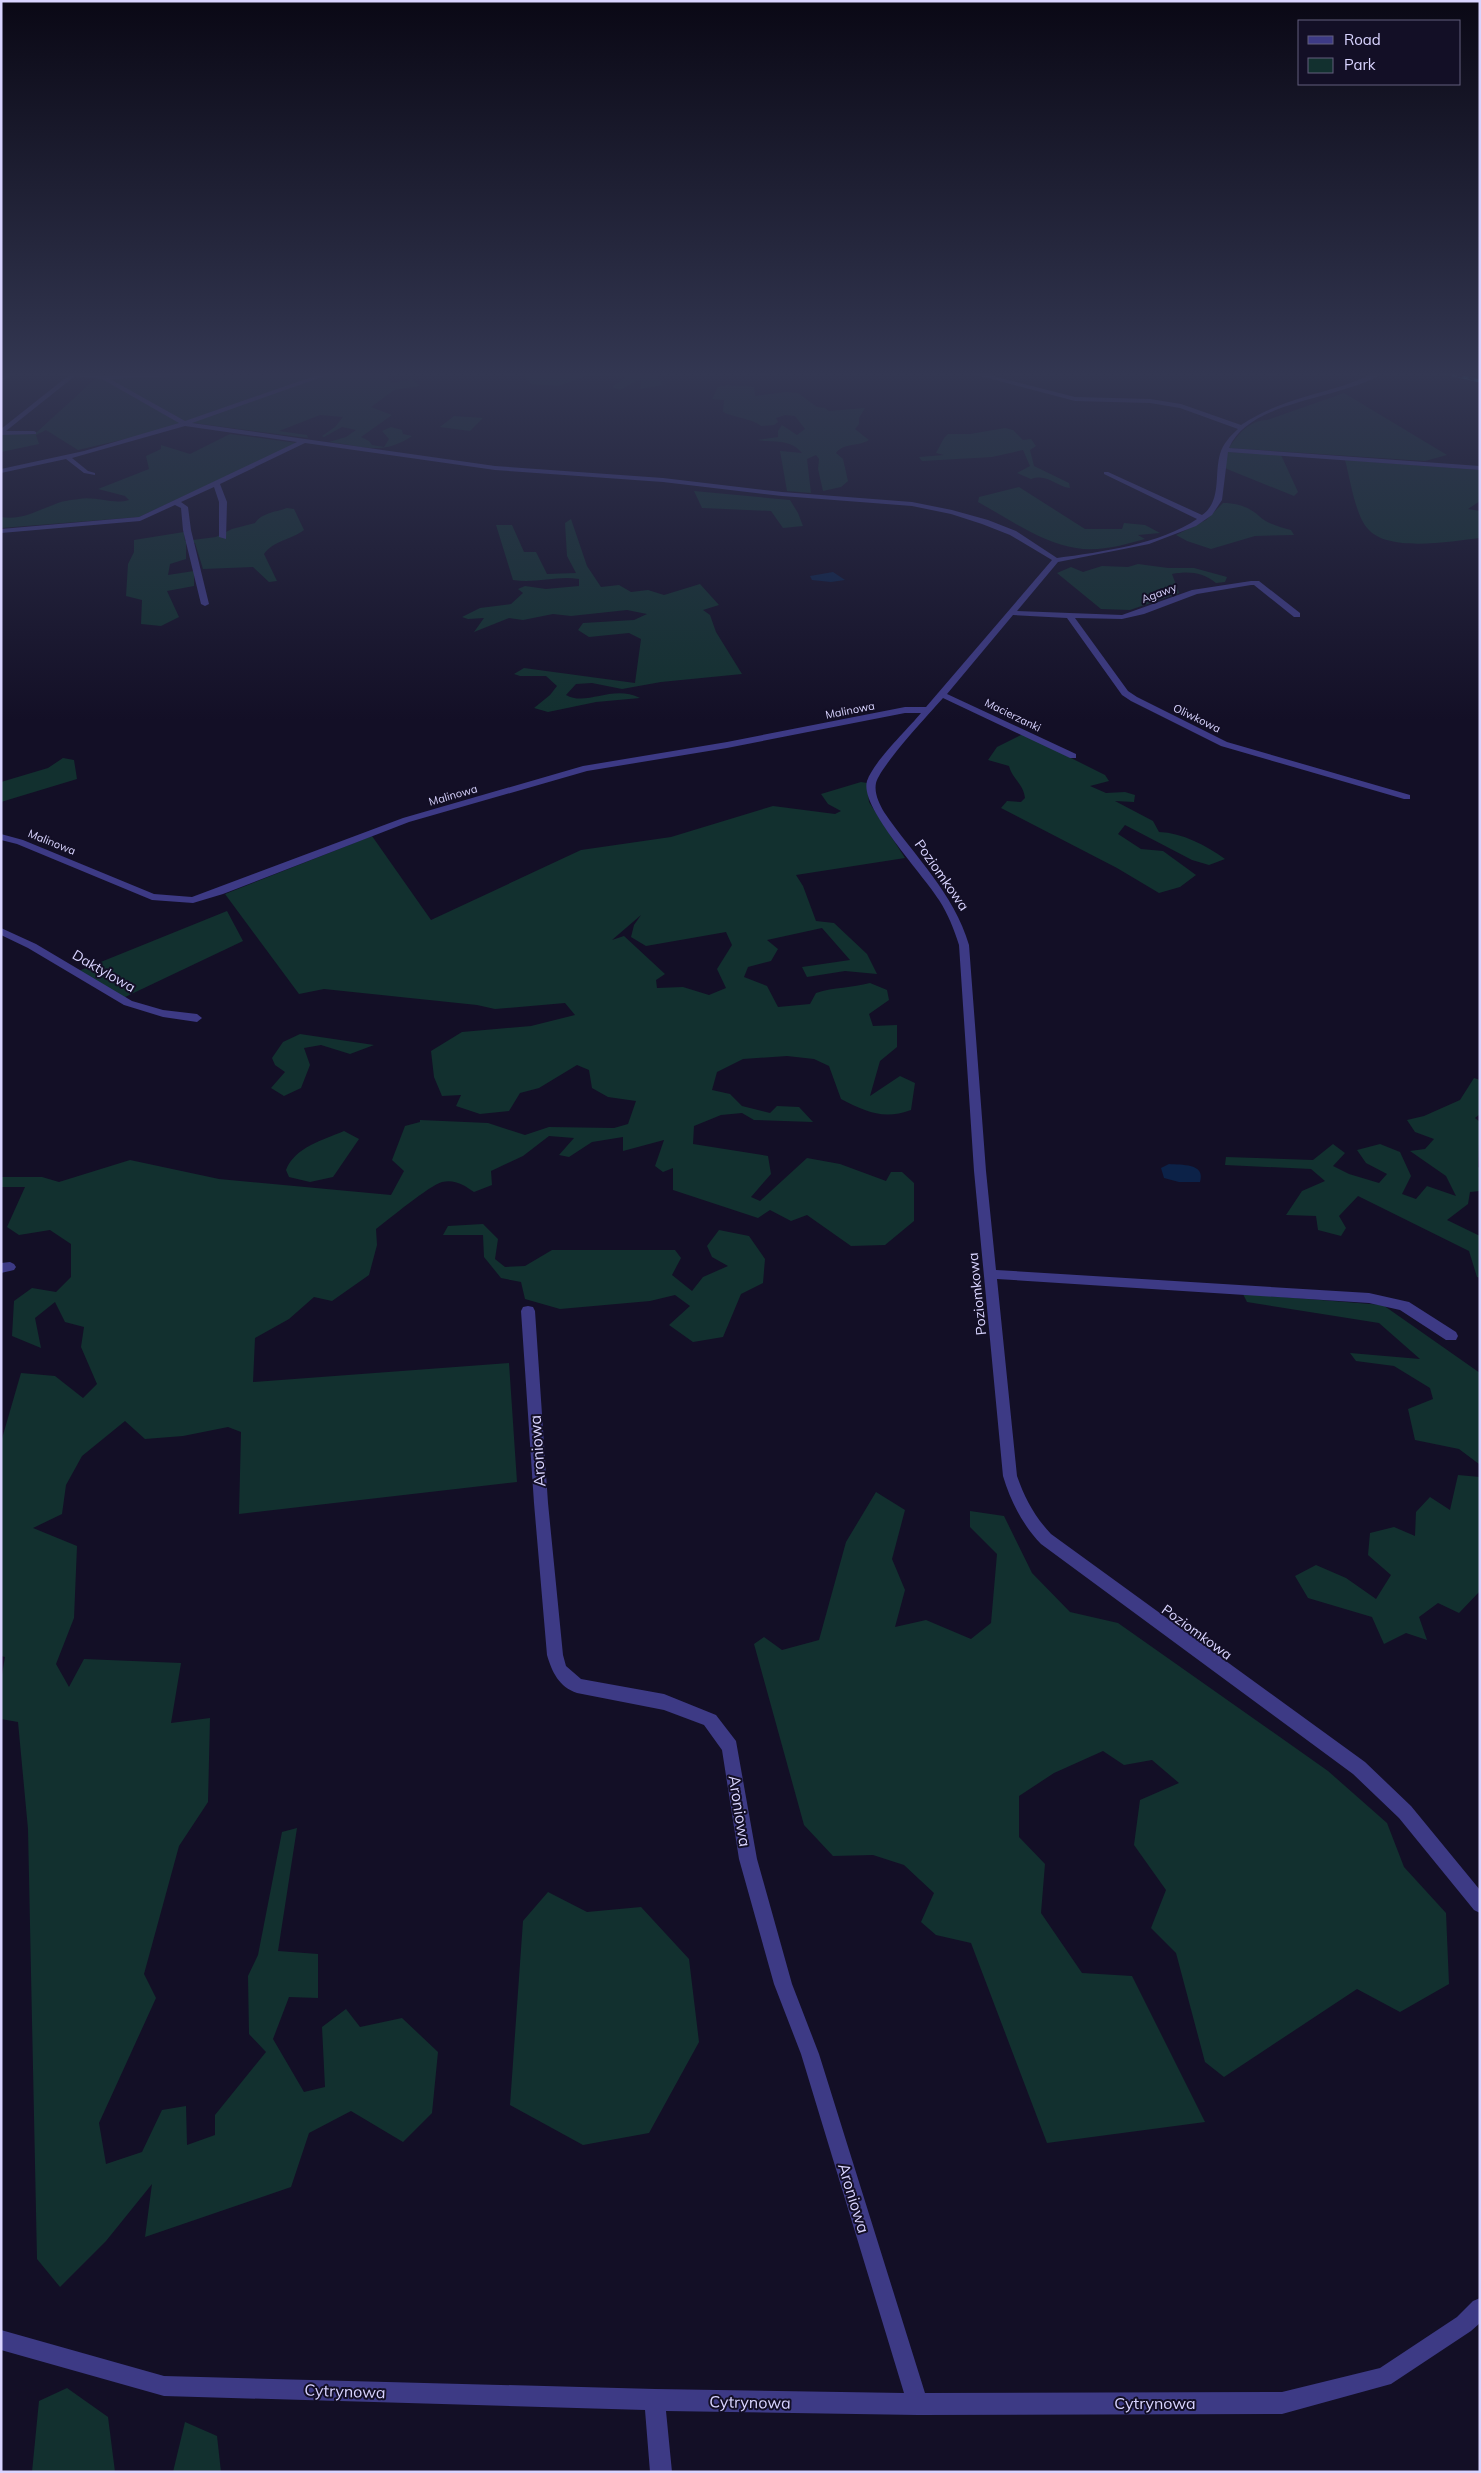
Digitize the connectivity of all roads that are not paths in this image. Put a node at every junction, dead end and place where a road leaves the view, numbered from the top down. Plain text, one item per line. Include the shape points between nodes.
1 (208, 488) edge
2 (218, 488) edge
3 (734, 488) edge
4 (1139, 488) edge
5 (1219, 488) edge
6 (177, 503) junction
7 (1202, 518) junction
8 (1, 531) edge
9 (223, 537) dead end
10 (1056, 560) junction
11 (205, 604) dead end
12 (1014, 613) junction
13 (1296, 615) dead end
14 (1069, 616) junction
15 (942, 695) junction
16 (930, 710) junction
17 (1073, 756) dead end
18 (1407, 797) dead end
19 (1, 837) edge
20 (1, 931) edge
21 (197, 1018) dead end
22 (990, 1274) junction
23 (528, 1311) dead end
24 (1451, 1336) dead end
25 (1480, 1904) edge
26 (1480, 2308) edge
27 (1, 2340) edge
28 (655, 2400) junction
29 (918, 2404) junction
30 (661, 2472) edge

1 - 6 street
2 - 9 street via 223,502
3 - 10 street via 912,504 952,512 1013,533
4 - 7 street
5 - 7 street via 1218,501
6 - 8 street via 128,521
6 - 11 street via 184,508
7 - 10 street via 1143,545
10 - 12 street, Poziomkowa
12 - 14 street
12 - 15 street, Poziomkowa
13 - 14 street, Agawy via 1256,583 1195,592 1122,617
14 - 18 street, Oliwkowa via 1125,693 1134,699 1224,744
15 - 16 street, Poziomkowa
15 - 17 street, Macierzanki
16 - 19 street, Malinowa via 905,710 727,745 586,768 406,820 193,900 152,897
16 - 22 street, Poziomkowa via 878,769 872,779 871,790 885,820 961,930
20 - 21 street, Daktylowa via 128,1003
22 - 24 street via 1369,1298 1404,1306
22 - 25 street, Poziomkowa via 1010,1476 1018,1502 1030,1522 1046,1539 1359,1768 1405,1812
23 - 29 street, Aroniowa via 541,1503 559,1670 577,1686 664,1702 710,1720 730,1747 748,1859 783,1984 810,2054
26 - 29 street, Cytrynowa via 1464,2324 1384,2377 1282,2403
27 - 28 street, Cytrynowa via 164,2386
28 - 29 street, Cytrynowa
28 - 30 street

